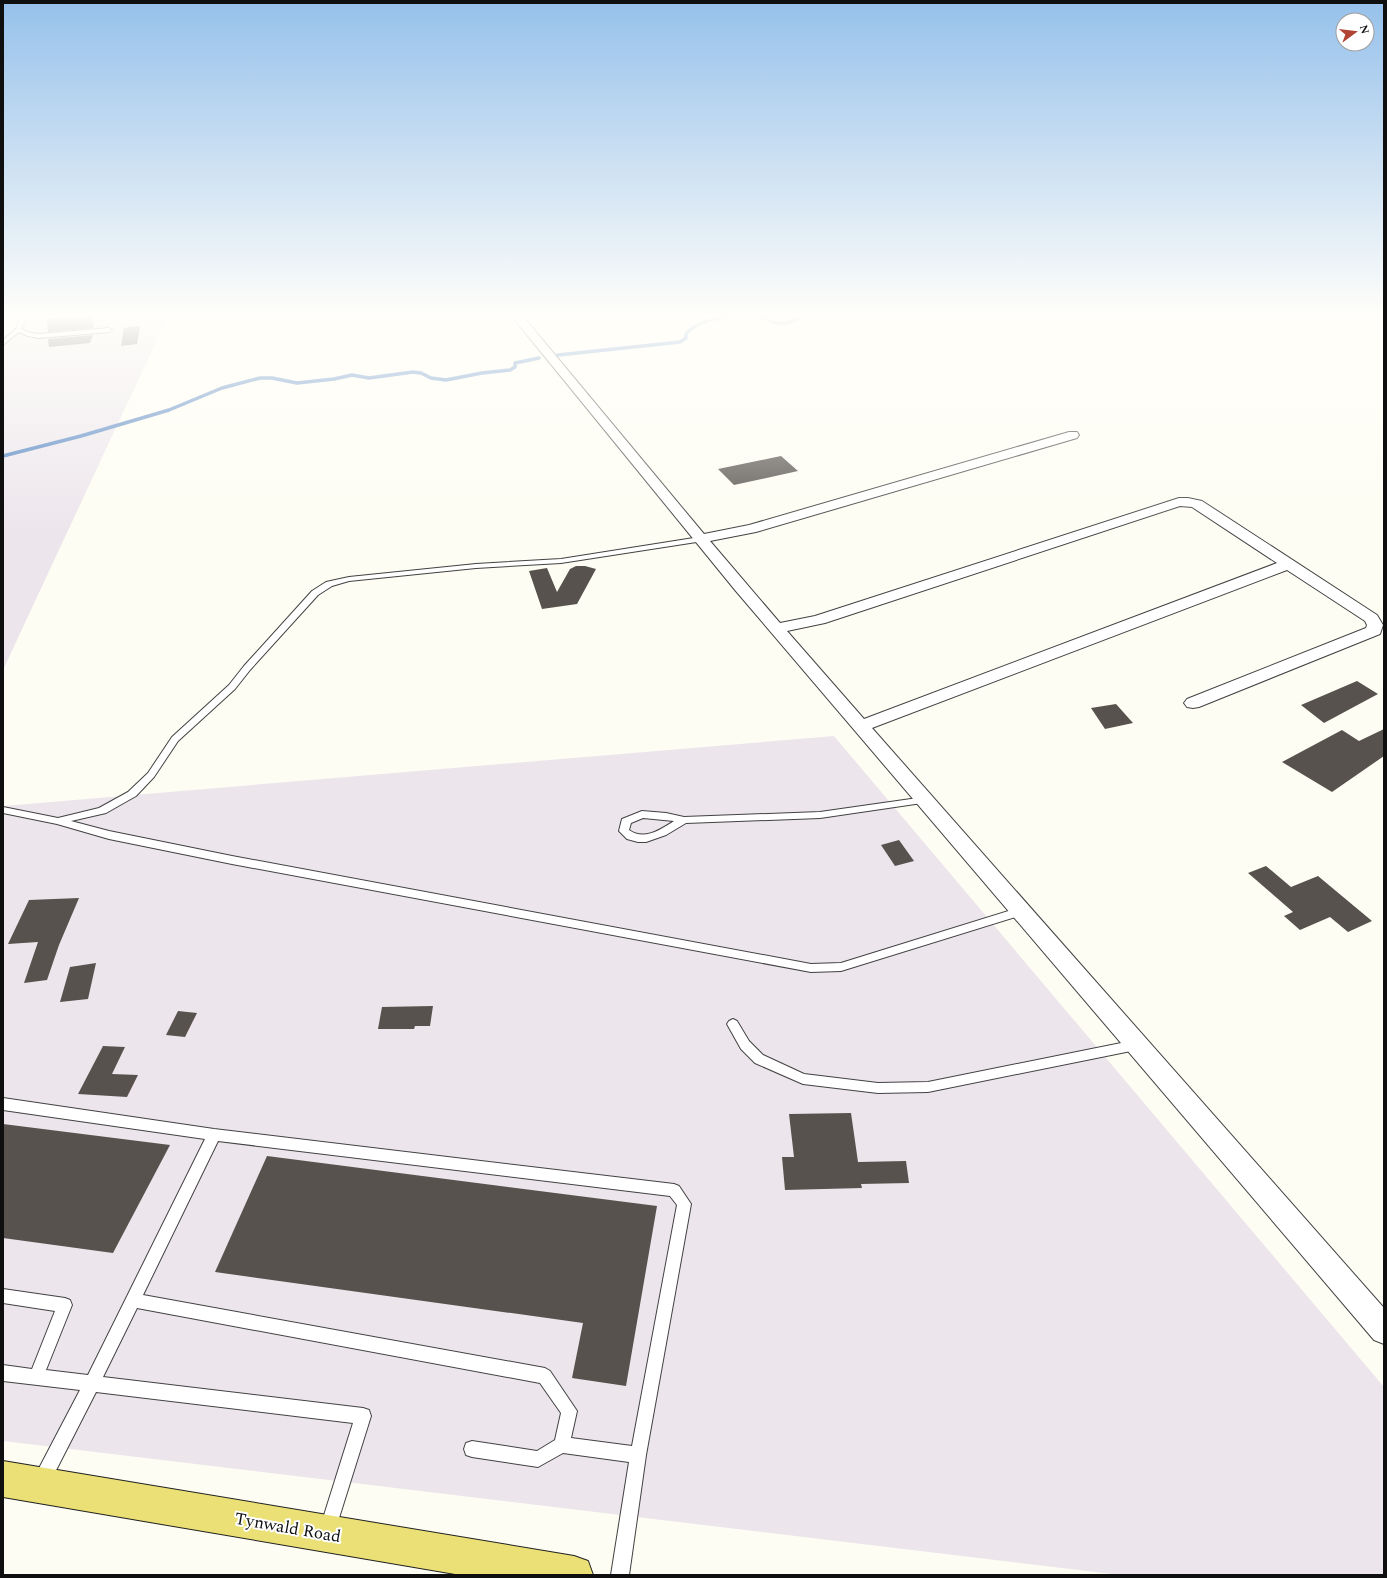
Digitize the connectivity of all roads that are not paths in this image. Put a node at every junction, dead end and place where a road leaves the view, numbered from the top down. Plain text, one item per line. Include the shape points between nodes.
1 (576, 388) edge
2 (1073, 435) dead end
3 (700, 539) junction
4 (1289, 564) junction
5 (776, 629) junction
6 (1193, 703) dead end
7 (861, 726) junction
8 (925, 800) junction
9 (3, 810) edge
10 (684, 820) junction
11 (56, 821) junction
12 (1021, 911) junction
13 (733, 1024) dead end
14 (1136, 1044) junction
15 (3, 1104) edge
16 (214, 1135) junction
17 (3, 1296) edge
18 (133, 1300) junction
19 (1384, 1330) edge
20 (3, 1373) edge
21 (36, 1377) junction
22 (92, 1384) junction
23 (562, 1446) junction
24 (472, 1449) dead end
25 (638, 1455) junction
26 (3, 1478) edge
27 (40, 1484) junction
28 (327, 1534) junction
29 (574, 1575) edge
30 (620, 1575) edge

1 - 3 street
2 - 3 street via 751,529
3 - 5 street
3 - 11 lane via 560,561 476,566 349,579 329,584 315,593 232,686 175,739 151,775 132,794 102,811
4 - 5 street via 1197,504 1179,502 819,620
4 - 6 street via 1371,618 1375,625 1374,631
4 - 7 street
5 - 7 street
7 - 8 street
8 - 10 lane via 820,815
8 - 12 street
9 - 11 lane
10 - 10 lane via 642,814 626,821 624,831 630,837 641,840 655,836
11 - 12 lane via 109,835 232,860 811,968 841,967
12 - 14 street
13 - 14 lane via 745,1045 759,1059 803,1079 878,1088 928,1086
14 - 19 street
15 - 16 lane
16 - 18 lane
16 - 25 lane via 674,1190 684,1204
17 - 21 lane via 65,1305
18 - 22 lane
18 - 23 lane via 545,1376 569,1411
20 - 21 lane
21 - 22 lane
22 - 27 lane
22 - 28 lane via 363,1416
23 - 24 lane via 538,1459
23 - 25 lane
25 - 30 lane
26 - 27 main road, Tynwald Road
27 - 28 main road, Tynwald Road
28 - 29 main road, Tynwald Road

